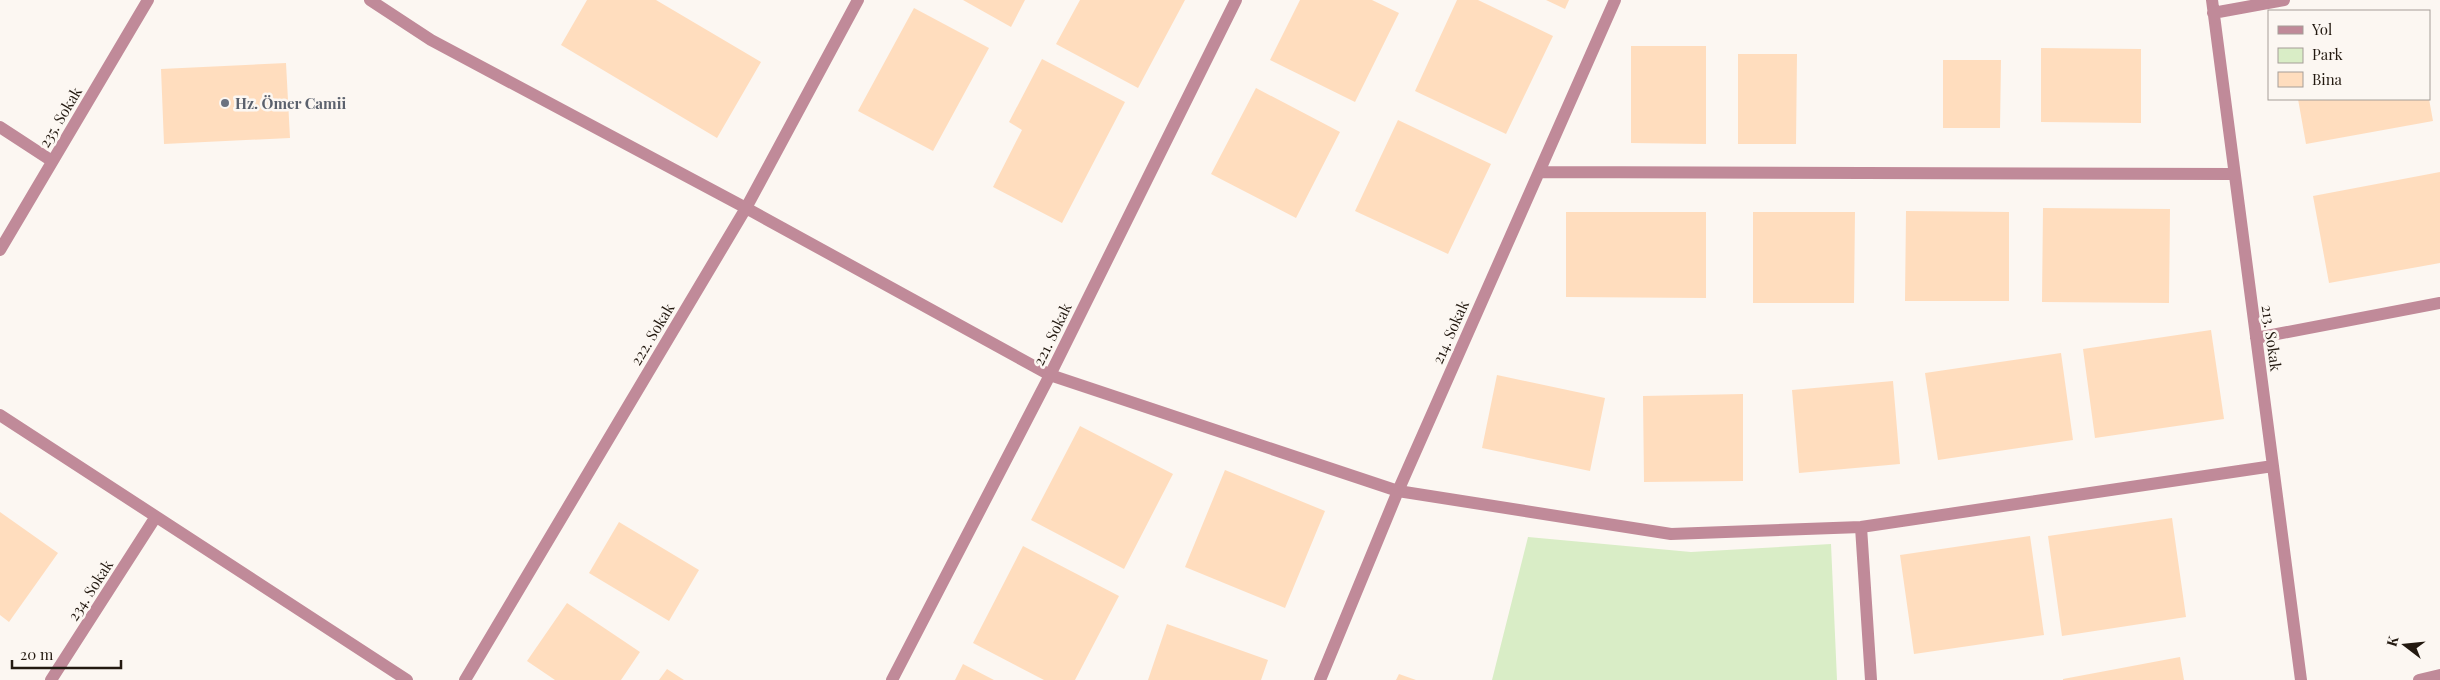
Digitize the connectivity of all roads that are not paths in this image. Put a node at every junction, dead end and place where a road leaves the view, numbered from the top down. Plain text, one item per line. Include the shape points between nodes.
1 (148, 0) edge
2 (370, 0) edge
3 (858, 0) edge
4 (1236, 0) edge
5 (1615, 0) edge
6 (2212, 0) edge
7 (2284, 0) edge
8 (2213, 13) junction
9 (0, 127) edge
10 (52, 161) junction
11 (1539, 172) junction
12 (2234, 174) junction
13 (746, 208) junction
14 (0, 250) edge
15 (2440, 303) edge
16 (2256, 338) junction
17 (1050, 375) junction
18 (0, 415) edge
19 (2273, 466) junction
20 (1398, 491) junction
21 (155, 518) junction
22 (1861, 526) junction
23 (2440, 675) edge
24 (52, 680) edge
25 (407, 680) edge
26 (466, 680) edge
27 (892, 680) edge
28 (1320, 680) edge
29 (1871, 680) edge
30 (2301, 680) edge
31 (2419, 680) edge

1 - 10 street, 235. Sokak
2 - 13 street via 431,40
3 - 13 street, 222. Sokak
4 - 17 street, 221. Sokak
5 - 11 street, 214. Sokak
6 - 8 street, 213. Sokak
7 - 8 street
8 - 12 street, 213. Sokak
9 - 10 street
10 - 14 street, 235. Sokak
11 - 12 street
11 - 20 street, 214. Sokak
12 - 16 street, 213. Sokak
13 - 17 street
13 - 26 street, 222. Sokak
15 - 16 street
16 - 19 street, 213. Sokak
17 - 20 street
17 - 27 street, 221. Sokak
18 - 21 street
19 - 22 street
19 - 30 street, 213. Sokak
20 - 22 street via 1671,534
20 - 28 street, 214. Sokak
21 - 24 street, 234. Sokak
21 - 25 street
22 - 29 street
23 - 31 street

